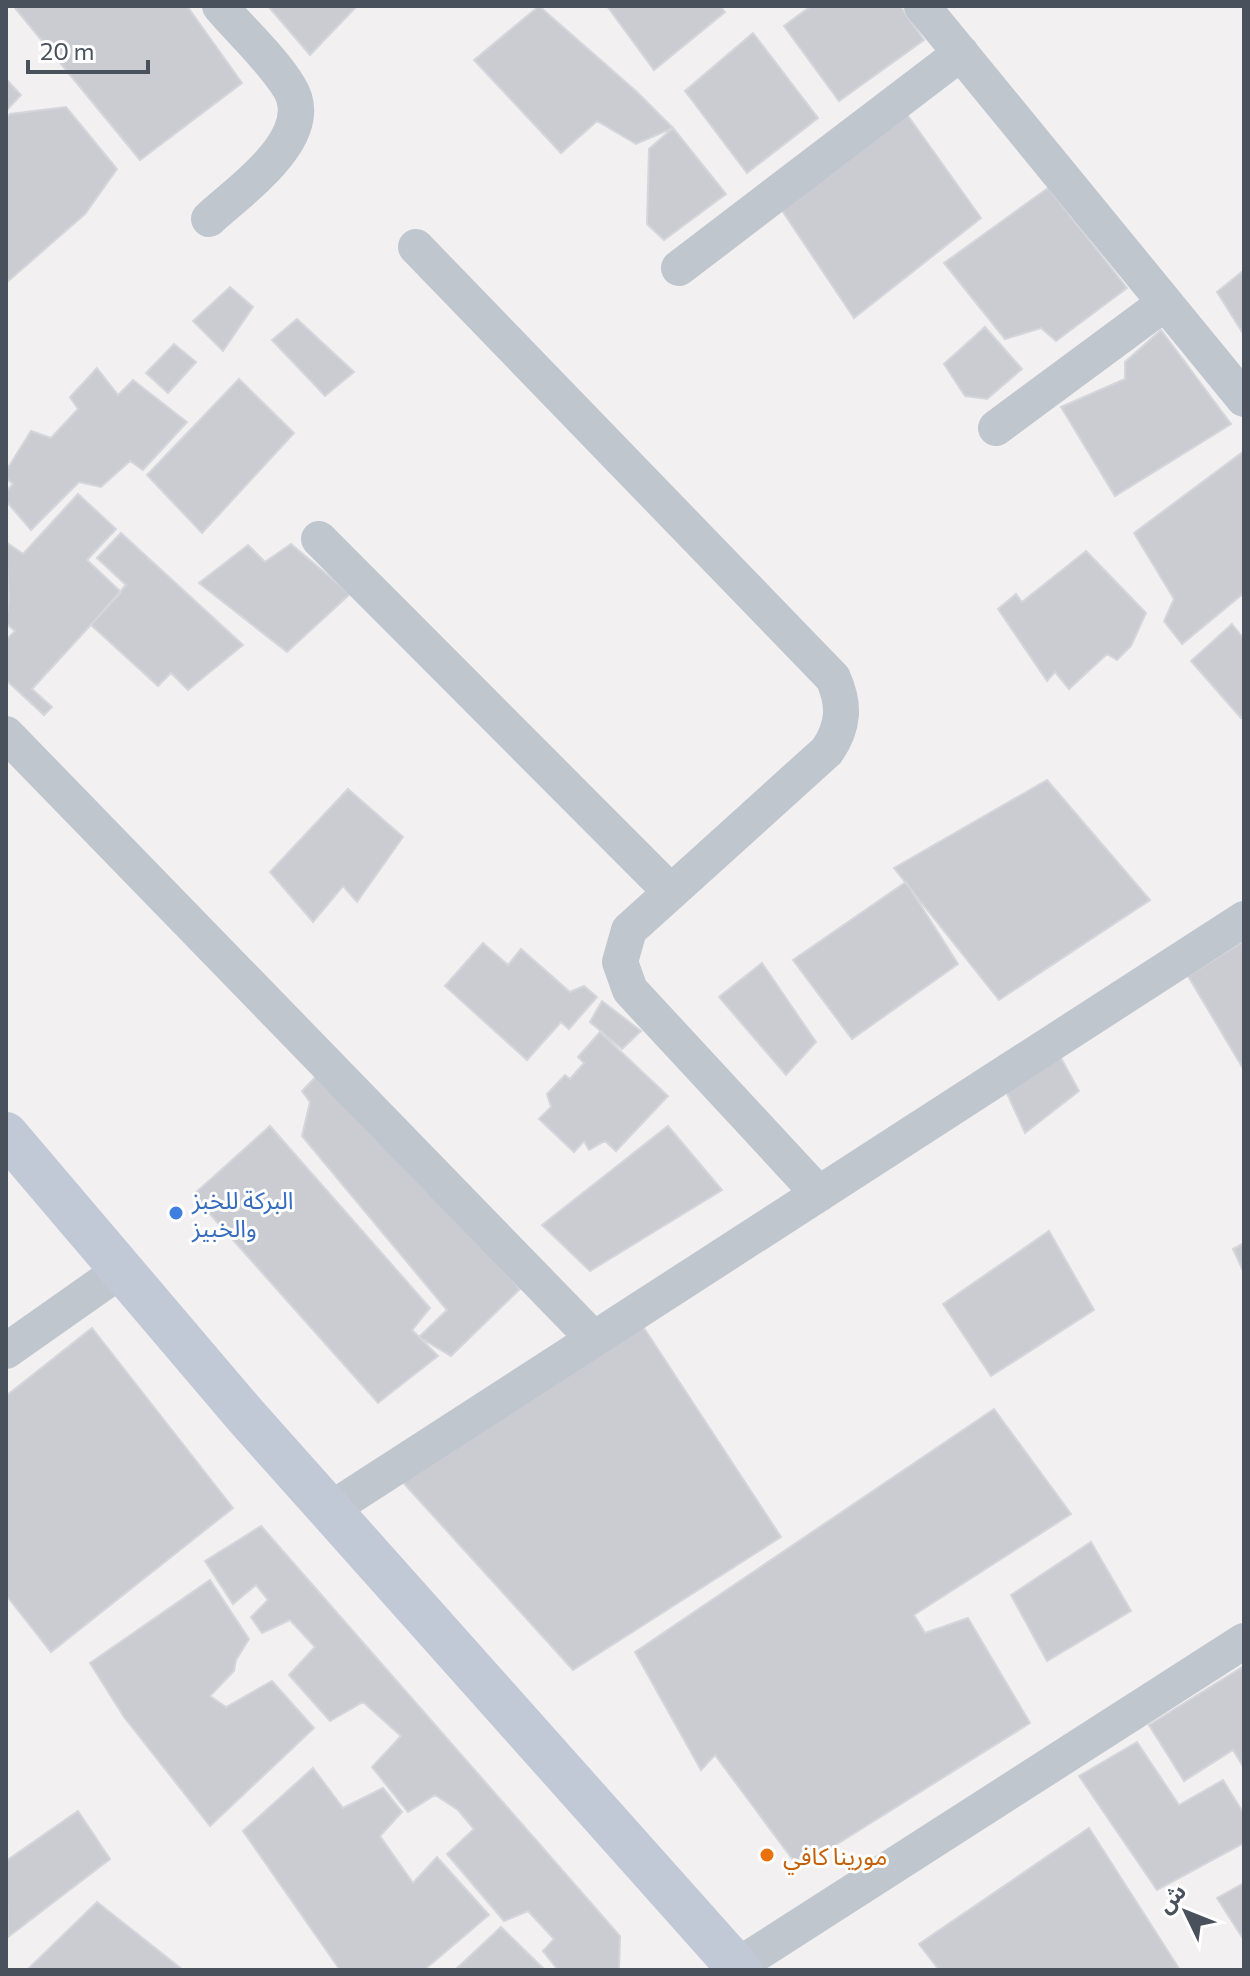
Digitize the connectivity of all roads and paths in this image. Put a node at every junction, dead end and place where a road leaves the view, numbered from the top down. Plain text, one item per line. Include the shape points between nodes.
1 (220, 6) edge
2 (922, 6) edge
3 (961, 53) junction
4 (209, 219) dead end
5 (416, 247) dead end
6 (679, 268) dead end
7 (1165, 303) junction
8 (1244, 399) edge
9 (996, 428) dead end
10 (319, 539) dead end
11 (6, 734) edge
12 (671, 892) junction
13 (1244, 919) edge
14 (6, 1134) edge
15 (819, 1194) junction
16 (124, 1268) junction
17 (594, 1339) junction
18 (6, 1351) edge
19 (331, 1509) junction
20 (1244, 1641) edge
21 (736, 1969) edge

1 - 4 street via 288,85 297,110 296,123 279,152
2 - 3 street
3 - 6 street
3 - 7 street
5 - 12 street via 833,678 841,695 839,727 827,751
7 - 8 street
7 - 9 street
10 - 12 street
11 - 17 street
12 - 15 street via 629,930 622,945 623,977
13 - 15 street
14 - 16 street
15 - 17 street
16 - 18 street
16 - 19 street
17 - 19 street
19 - 21 street
20 - 21 street

